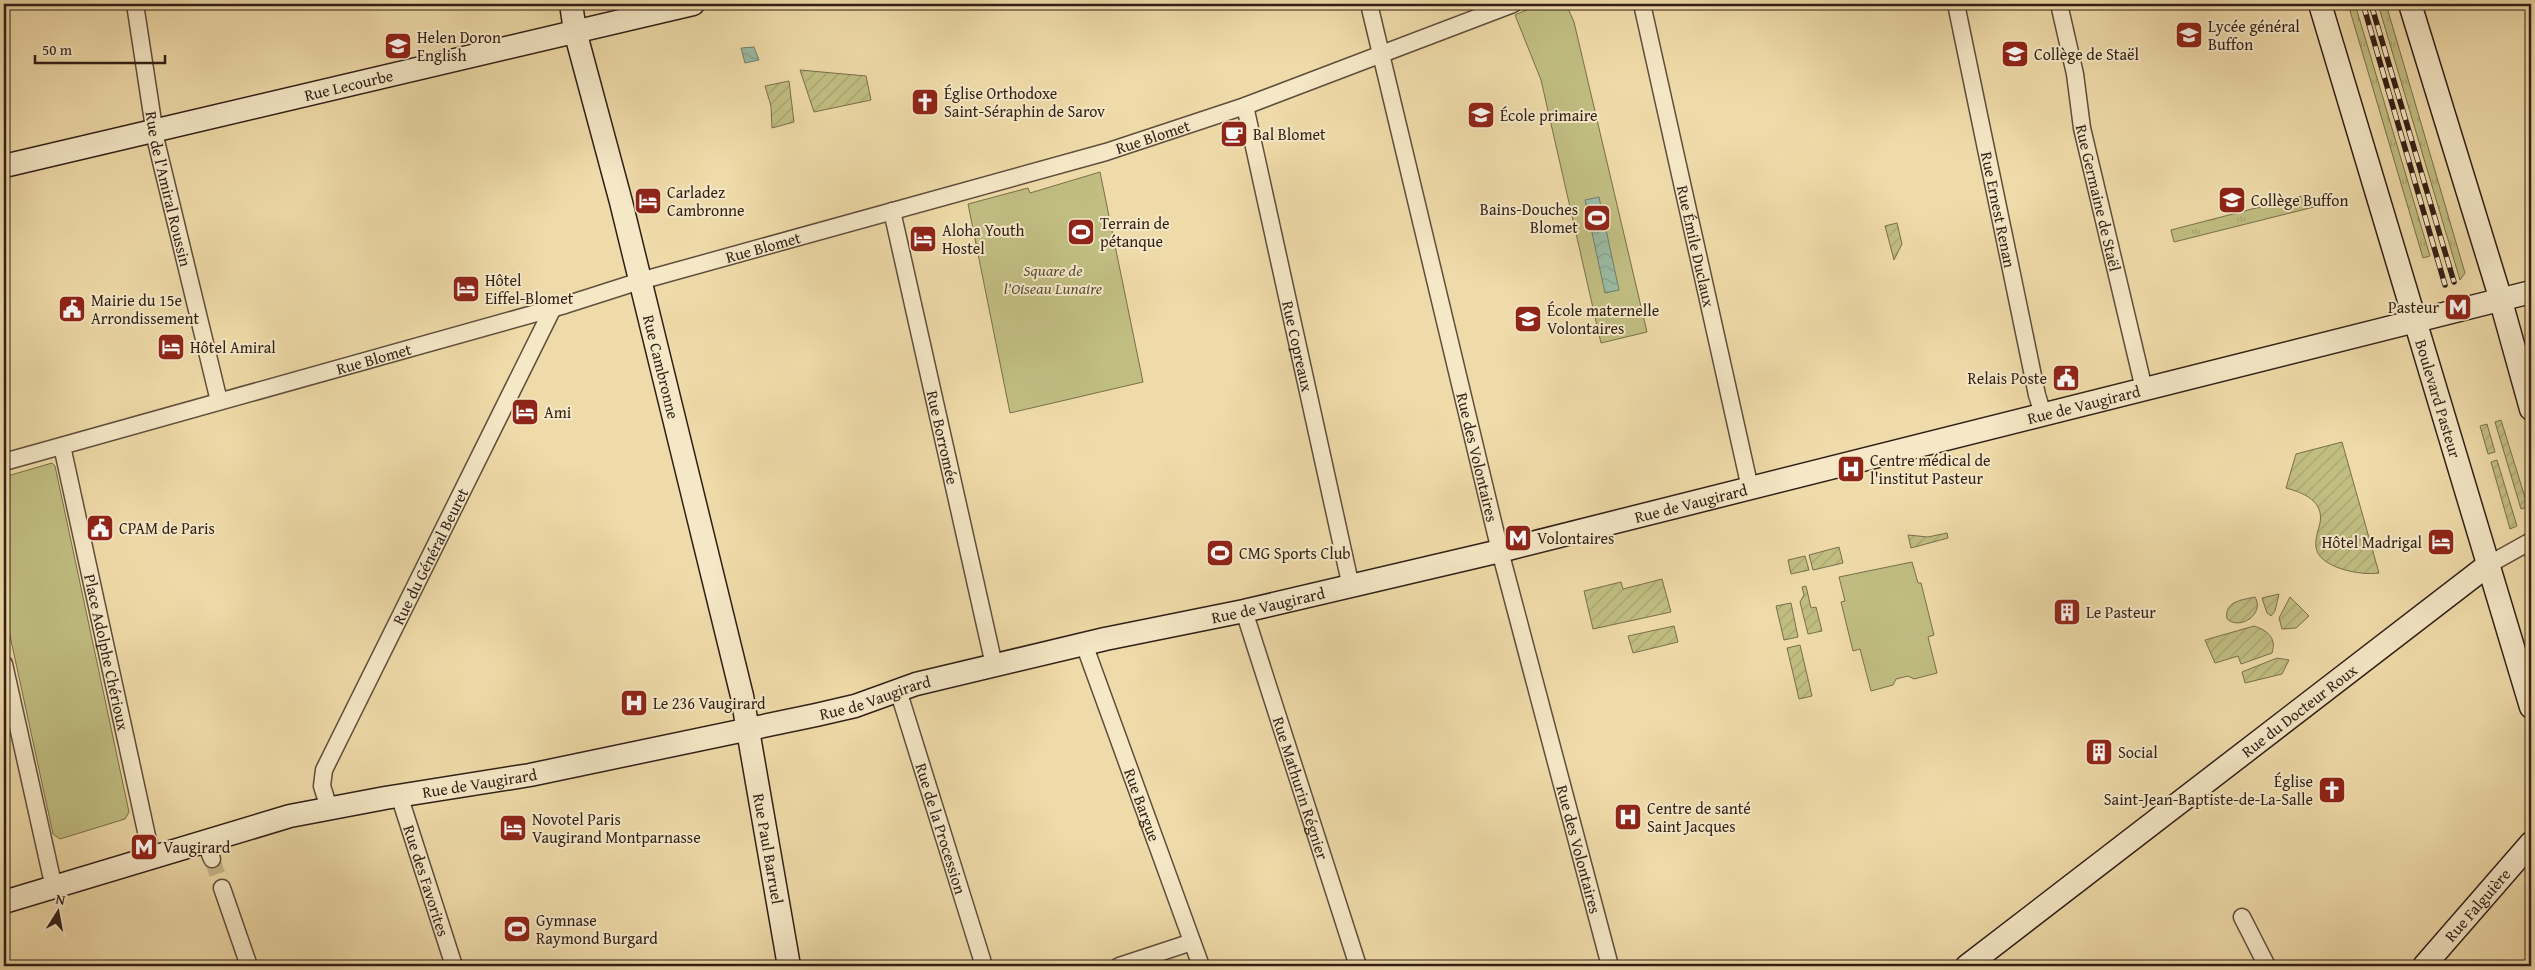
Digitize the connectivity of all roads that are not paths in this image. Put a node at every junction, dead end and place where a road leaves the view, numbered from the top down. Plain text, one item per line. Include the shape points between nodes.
1 (135, 4) edge
2 (571, 4) edge
3 (693, 4) edge
4 (1369, 4) edge
5 (1513, 4) edge
6 (1642, 4) edge
7 (1956, 4) edge
8 (2059, 4) edge
9 (2320, 4) edge
10 (2410, 4) edge
11 (574, 31) junction
12 (1381, 56) junction
13 (1245, 106) junction
14 (153, 130) junction
15 (4, 166) edge
16 (892, 211) junction
17 (640, 280) junction
18 (2531, 292) edge
19 (2500, 299) junction
20 (553, 308) junction
21 (2416, 321) junction
22 (2144, 389) junction
23 (219, 402) junction
24 (2531, 409) edge
25 (2043, 414) junction
26 (62, 446) junction
27 (4, 462) edge
28 (1750, 488) junction
29 (2531, 541) edge
30 (1500, 551) junction
31 (2488, 565) junction
32 (1350, 587) junction
33 (1244, 611) junction
34 (1084, 644) junction
35 (4, 664) edge
36 (994, 665) junction
37 (898, 690) junction
38 (2531, 707) edge
39 (749, 731) junction
40 (399, 795) junction
41 (329, 808) junction
42 (2531, 843) edge
43 (152, 859) junction
44 (54, 888) junction
45 (222, 888) tunnel mouth
46 (4, 902) edge
47 (2242, 917) dead end
48 (1192, 942) junction
49 (249, 966) edge
50 (454, 966) edge
51 (789, 966) edge
52 (984, 966) edge
53 (1120, 966) edge
54 (1201, 966) edge
55 (1358, 966) edge
56 (1610, 966) edge
57 (1968, 966) edge
58 (2267, 966) edge
59 (2424, 966) edge

1 - 14 street, Rue de l'Amiral Roussin
2 - 11 main road, Rue Cambronne
3 - 11 main road, Rue Lecourbe
4 - 12 street, Rue des Volontaires
5 - 12 street, Rue Blomet
6 - 28 street, Rue Émile Duclaux
7 - 25 street, Rue Ernest Renan
8 - 22 street, Rue Germaine de Staël via 2075,74 2082,128
9 - 21 main road, Boulevard Pasteur
10 - 19 main road
11 - 14 main road, Rue Lecourbe
11 - 17 main road, Rue Cambronne
12 - 13 street, Rue Blomet
12 - 30 street, Rue des Volontaires
13 - 16 street, Rue Blomet via 1106,152
13 - 32 street, Rue Copreaux
14 - 15 main road, Rue Lecourbe
14 - 23 street, Rue de l'Amiral Roussin
16 - 17 street, Rue Blomet
16 - 36 street, Rue Borromée
17 - 20 street, Rue Blomet
17 - 39 main road, Rue Cambronne
18 - 19 main road, Rue de Vaugirard
19 - 21 main road, Rue de Vaugirard
19 - 24 main road
20 - 23 street, Rue Blomet
20 - 41 street, Rue du Général Beuret via 324,770 322,786
21 - 22 main road, Rue de Vaugirard
21 - 31 main road, Boulevard Pasteur
22 - 25 main road, Rue de Vaugirard
23 - 26 street, Rue Blomet
25 - 28 main road, Rue de Vaugirard
26 - 27 street, Rue Blomet
26 - 43 street, Place Adolphe Chérioux
28 - 30 main road, Rue de Vaugirard
29 - 31 street
30 - 32 main road, Rue de Vaugirard
30 - 56 street, Rue des Volontaires
31 - 38 main road, Boulevard Pasteur
31 - 57 main road, Rue du Docteur Roux
32 - 33 main road, Rue de Vaugirard
33 - 34 main road, Rue de Vaugirard
33 - 55 street, Rue Mathurin Régnier
34 - 36 main road, Rue de Vaugirard
34 - 48 street, Rue Bargue
35 - 44 street
36 - 37 main road, Rue de Vaugirard
37 - 39 main road, Rue de Vaugirard via 855,706
37 - 52 street, Rue de la Procession
39 - 40 main road, Rue de Vaugirard via 530,775
39 - 51 main road, Rue Paul Barruel
40 - 41 main road, Rue de Vaugirard
40 - 50 street, Rue des Favorites
41 - 43 main road, Rue de Vaugirard via 290,816 208,850
42 - 59 main road, Rue Falguière
43 - 44 main road, Rue de Vaugirard
44 - 46 main road, Rue de Vaugirard
45 - 49 street
47 - 58 street
48 - 53 street
48 - 54 street, Rue Bargue

